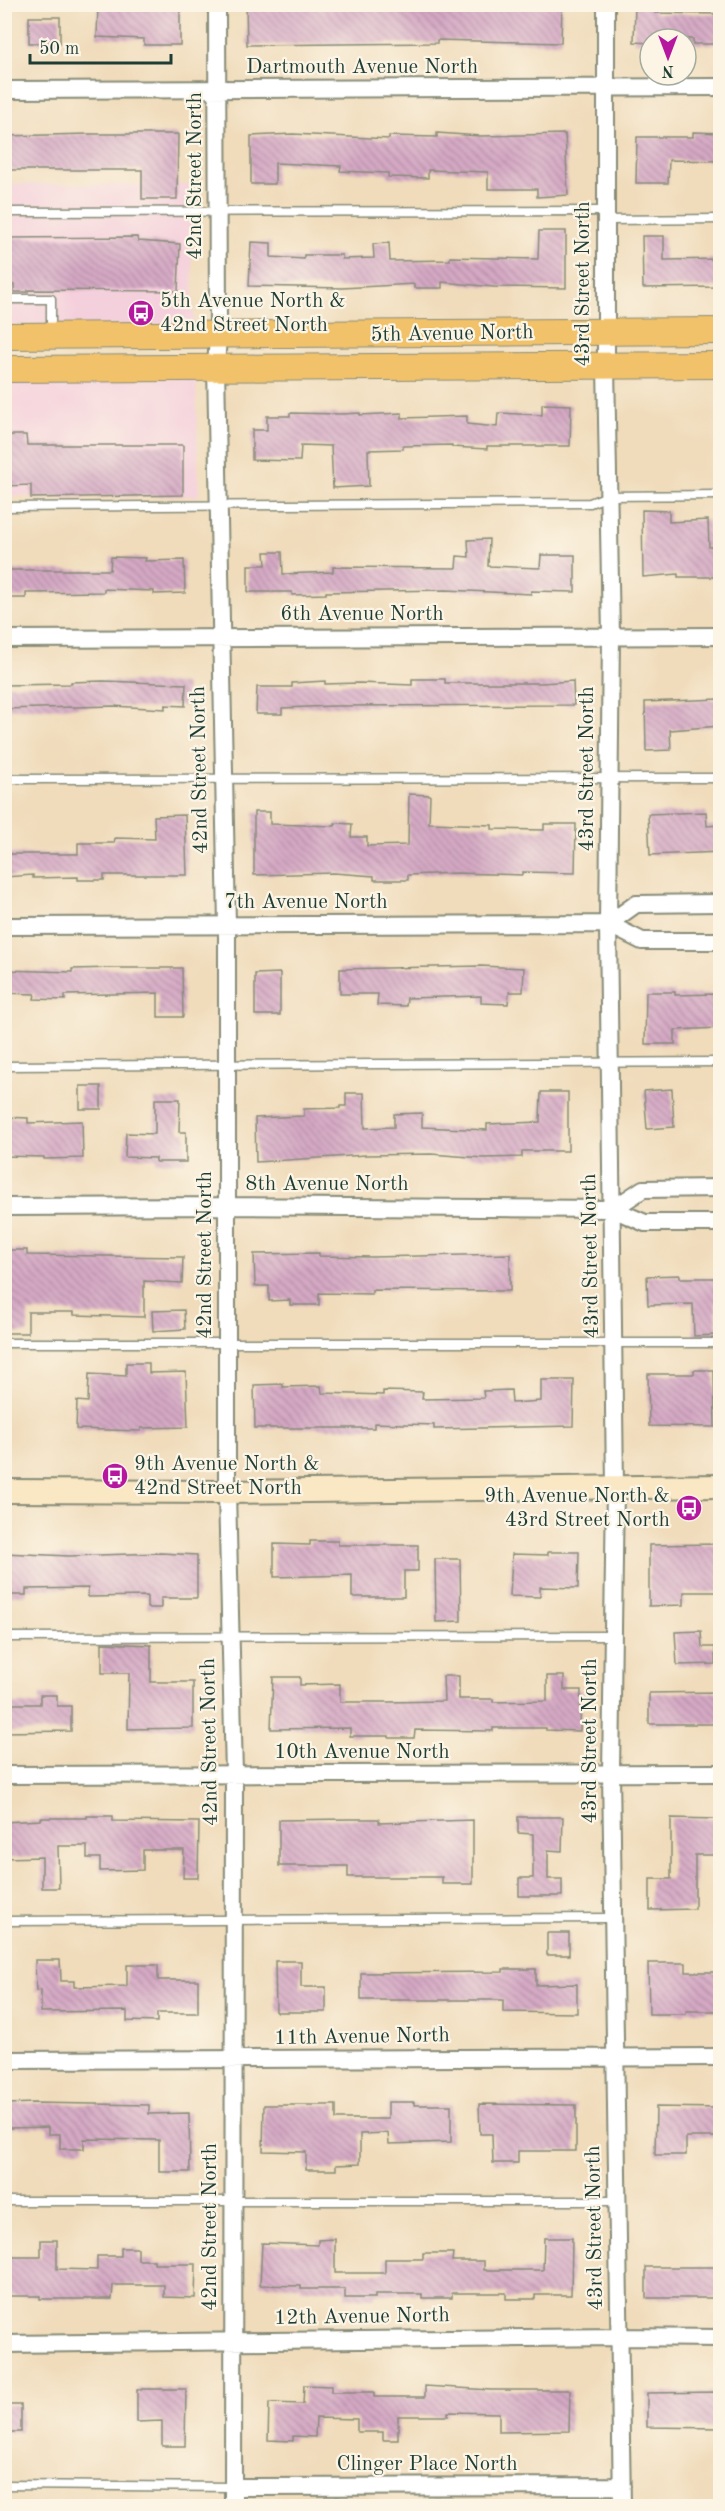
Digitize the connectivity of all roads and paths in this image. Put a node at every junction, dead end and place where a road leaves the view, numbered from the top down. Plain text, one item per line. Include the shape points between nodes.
1 (217, 4) edge
2 (606, 4) edge
3 (720, 87) edge
4 (606, 88) junction
5 (4, 90) edge
6 (218, 90) junction
7 (218, 211) junction
8 (4, 212) edge
9 (606, 216) junction
10 (720, 219) edge
11 (4, 299) edge
12 (605, 332) junction
13 (720, 332) edge
14 (4, 336) edge
15 (51, 336) junction
16 (218, 336) junction
17 (606, 366) junction
18 (720, 366) edge
19 (216, 368) junction
20 (4, 369) edge
21 (720, 495) edge
22 (608, 496) junction
23 (218, 506) junction
24 (4, 507) edge
25 (611, 636) junction
26 (720, 636) edge
27 (220, 638) junction
28 (4, 639) edge
29 (720, 778) edge
30 (4, 779) edge
31 (223, 779) junction
32 (610, 779) junction
33 (720, 903) edge
34 (608, 924) junction
35 (227, 925) junction
36 (4, 926) edge
37 (720, 941) edge
38 (720, 1062) edge
39 (611, 1063) junction
40 (4, 1066) edge
41 (227, 1066) junction
42 (720, 1188) edge
43 (227, 1206) junction
44 (4, 1207) edge
45 (614, 1209) junction
46 (720, 1223) edge
47 (4, 1343) edge
48 (227, 1343) junction
49 (614, 1343) junction
50 (720, 1343) edge
51 (615, 1486) junction
52 (720, 1486) edge
53 (4, 1491) edge
54 (227, 1492) junction
55 (231, 1636) junction
56 (613, 1636) junction
57 (4, 1637) edge
58 (612, 1773) junction
59 (720, 1773) edge
60 (234, 1774) junction
61 (4, 1775) edge
62 (614, 1918) junction
63 (4, 1921) edge
64 (234, 1921) junction
65 (616, 2057) junction
66 (720, 2057) edge
67 (4, 2060) edge
68 (234, 2061) junction
69 (4, 2201) edge
70 (233, 2201) junction
71 (618, 2201) junction
72 (619, 2337) junction
73 (720, 2338) edge
74 (232, 2341) junction
75 (4, 2344) edge
76 (4, 2485) edge
77 (622, 2486) junction
78 (232, 2487) junction
79 (232, 2506) edge
80 (622, 2506) edge

1 - 6 street, 42nd Street North
2 - 4 street, 43rd Street North
3 - 4 street, Dartmouth Avenue North
4 - 6 street, Dartmouth Avenue North
4 - 9 street, 43rd Street North
5 - 6 street, Dartmouth Avenue North
6 - 7 street, 42nd Street North
7 - 8 lane
7 - 9 lane
7 - 16 street, 42nd Street North
9 - 10 lane
9 - 12 street, 43rd Street North
11 - 15 lane via 51,299
12 - 13 main road, 5th Avenue North
12 - 16 main road, 5th Avenue North
12 - 17 street, 43rd Street North
14 - 15 main road, 5th Avenue North
15 - 16 main road, 5th Avenue North
16 - 19 street, 42nd Street North
17 - 18 main road, 5th Avenue North
17 - 19 main road, 5th Avenue North
17 - 22 street, 43rd Street North
19 - 20 main road, 5th Avenue North
19 - 23 street, 42nd Street North
21 - 22 lane
22 - 23 lane via 590,503
22 - 25 street, 43rd Street North
23 - 24 lane
23 - 27 street, 42nd Street North
25 - 26 street, 6th Avenue North
25 - 27 street, 6th Avenue North
25 - 32 street, 43rd Street North
27 - 28 street, 6th Avenue North
27 - 31 street, 42nd Street North
29 - 32 lane
30 - 31 lane
31 - 32 lane
31 - 35 street, 42nd Street North
32 - 34 street, 43rd Street North
33 - 34 street via 636,904
34 - 35 street, 7th Avenue North
34 - 37 street, 7th Avenue North via 642,941
34 - 39 street, 43rd Street North
35 - 36 street, 7th Avenue North
35 - 41 street, 42nd Street North
38 - 39 lane
39 - 41 lane
39 - 45 street, 43rd Street North
40 - 41 lane
41 - 43 street, 42nd Street North
42 - 45 street via 643,1189
43 - 44 street, 8th Avenue North
43 - 45 street, 8th Avenue North
43 - 48 street, 42nd Street North
45 - 46 street, 8th Avenue North via 645,1223
45 - 49 street, 43rd Street North
47 - 48 lane
48 - 49 lane
48 - 54 street, 42nd Street North
49 - 50 lane
49 - 51 street, 43rd Street North
51 - 52 street
51 - 54 street
51 - 56 street, 43rd Street North
53 - 54 street
54 - 55 street, 42nd Street North
55 - 56 lane
55 - 57 lane
55 - 60 street, 42nd Street North
56 - 58 street, 43rd Street North
58 - 59 street, 10th Avenue North
58 - 60 street, 10th Avenue North
58 - 62 street, 43rd Street North
60 - 61 street, 10th Avenue North
60 - 64 street, 42nd Street North
62 - 64 lane
62 - 65 street, 43rd Street North
63 - 64 lane
64 - 68 street, 42nd Street North
65 - 66 street, 11th Avenue North
65 - 68 street, 11th Avenue North
65 - 71 street, 43rd Street North
67 - 68 street, 11th Avenue North
68 - 70 street, 42nd Street North
69 - 70 lane
70 - 71 lane
70 - 74 street, 42nd Street North
71 - 72 street, 43rd Street North
72 - 73 street, 12th Avenue North
72 - 74 street, 12th Avenue North
72 - 77 street, 43rd Street North
74 - 75 street, 12th Avenue North
74 - 78 street, 42nd Street North
76 - 78 lane
77 - 78 street, Clinger Place North
77 - 80 street, 43rd Street North
78 - 79 street, 42nd Street North

